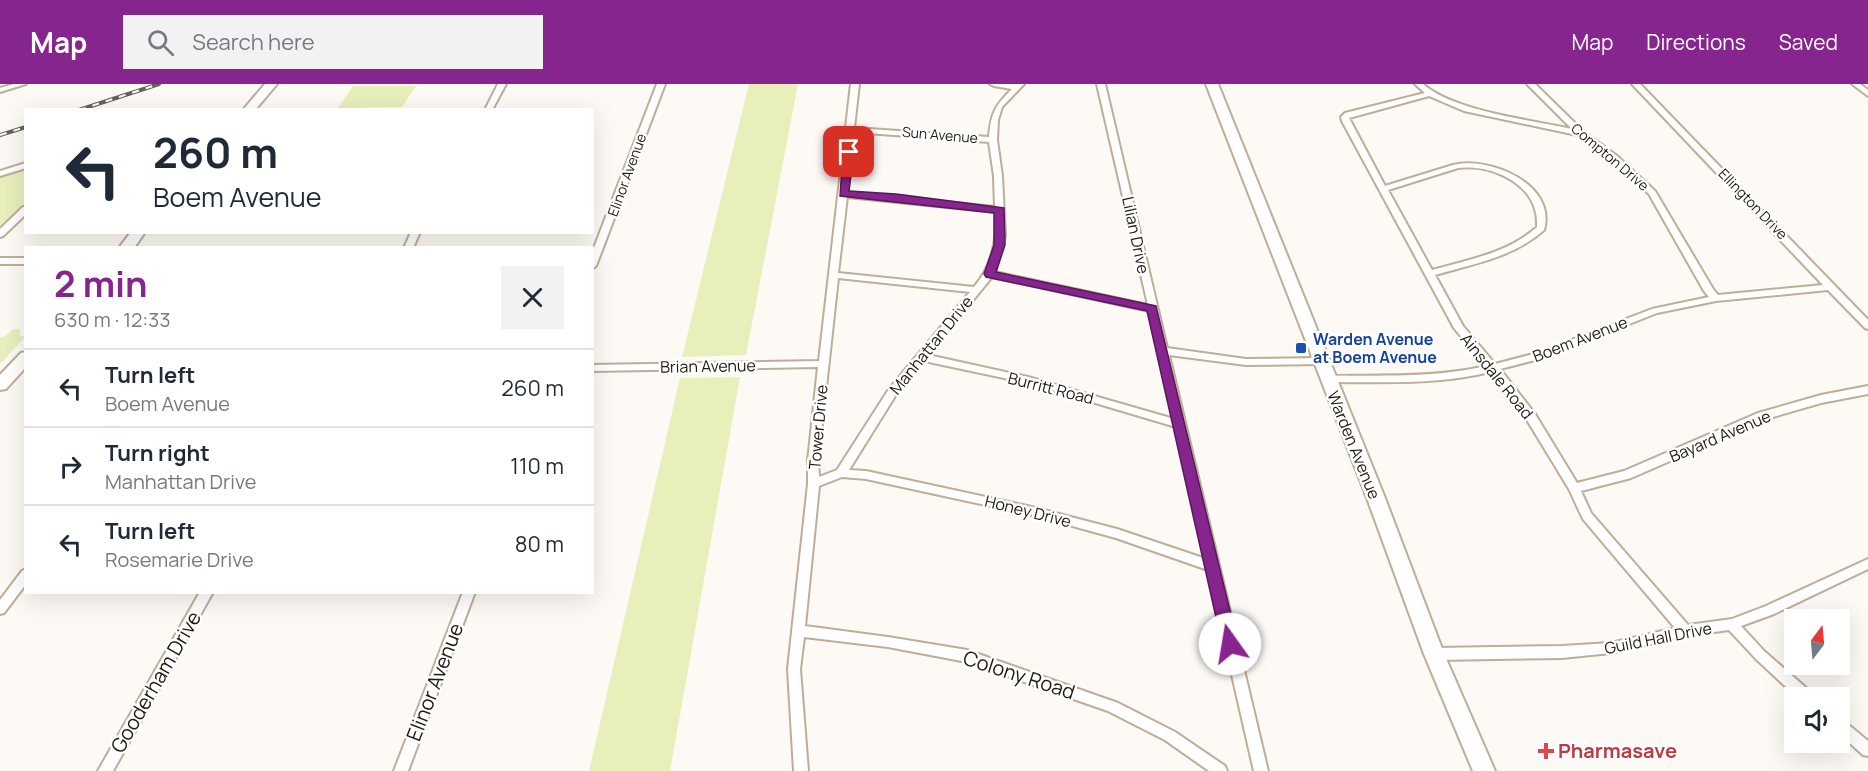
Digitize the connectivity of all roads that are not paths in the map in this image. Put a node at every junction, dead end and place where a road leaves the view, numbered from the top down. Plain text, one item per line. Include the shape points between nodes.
1 (22, 84) edge
2 (502, 84) edge
3 (661, 84) edge
4 (855, 84) edge
5 (994, 84) edge
6 (1101, 84) edge
7 (1212, 84) edge
8 (1419, 84) edge
9 (1531, 84) edge
10 (1636, 84) edge
11 (1856, 84) edge
12 (269, 86) edge
13 (1018, 86) edge
14 (0, 90) edge
15 (1430, 94) junction
16 (1868, 94) edge
17 (250, 108) edge
18 (489, 108) edge
19 (851, 130) junction
20 (1580, 133) junction
21 (993, 140) junction
22 (24, 166) edge
23 (0, 174) edge
24 (1383, 189) junction
25 (843, 194) junction
26 (1000, 210) junction
27 (24, 211) edge
28 (0, 234) edge
29 (137, 234) edge
30 (128, 246) edge
31 (0, 261) edge
32 (24, 261) edge
33 (594, 261) edge
34 (990, 274) junction
35 (1430, 274) junction
36 (835, 275) junction
37 (1830, 287) junction
38 (977, 290) junction
39 (1716, 298) junction
40 (1152, 309) junction
41 (1868, 326) edge
42 (1164, 351) junction
43 (922, 357) junction
44 (1320, 361) junction
45 (824, 364) junction
46 (594, 368) edge
47 (1492, 368) junction
48 (18, 373) edge
49 (1327, 379) junction
50 (0, 385) edge
51 (1868, 390) edge
52 (1179, 424) junction
53 (841, 473) junction
54 (814, 484) junction
55 (1574, 488) junction
56 (1868, 564) edge
57 (1212, 566) junction
58 (24, 577) edge
59 (206, 594) edge
60 (469, 594) edge
61 (0, 609) edge
62 (1732, 624) junction
63 (799, 631) junction
64 (1685, 631) junction
65 (1434, 654) junction
66 (1796, 687) edge
67 (1850, 734) edge
68 (1868, 750) edge
69 (105, 771) edge
70 (401, 771) edge
71 (801, 771) edge
72 (1220, 771) edge
73 (1261, 771) edge
74 (1484, 771) edge

1 - 14 street
2 - 18 street
3 - 33 street, Elinor Avenue
4 - 19 street, Tower Drive
5 - 13 street
6 - 40 street, Lilian Drive
7 - 44 main road, Warden Avenue
8 - 15 street
9 - 20 street, Compton Drive
10 - 37 street, Ellington Drive
11 - 16 street
12 - 17 main road
13 - 21 street, Manhattan Drive via 996,113
15 - 20 street via 1478,112
15 - 24 street, Ainsdale Road via 1345,117
19 - 21 street, Sun Avenue
19 - 25 street, Tower Drive
20 - 39 street, Compton Drive via 1652,193
21 - 26 street, Manhattan Drive
22 - 23 street
24 - 35 street, Ainsdale Road
24 - 35 street via 1465,165 1509,175 1534,195 1542,224 1528,239
25 - 26 street
25 - 36 street, Tower Drive
26 - 34 street, Manhattan Drive via 1000,245
27 - 28 street
29 - 30 main road
31 - 32 street
34 - 38 street, Manhattan Drive
34 - 40 street
35 - 47 street, Ainsdale Road via 1459,328
36 - 38 street
36 - 45 street, Tower Drive
37 - 39 street, Boem Avenue
37 - 41 street, Ellington Drive
38 - 43 street, Manhattan Drive
39 - 47 street, Boem Avenue via 1655,311 1540,356
40 - 42 street, Lilian Drive
42 - 44 street via 1246,362
42 - 52 street, Lilian Drive
43 - 52 street, Burritt Road via 1028,381
43 - 53 street, Manhattan Drive via 893,391
44 - 49 main road, Warden Avenue
45 - 46 street, Brian Avenue
45 - 54 street, Tower Drive
47 - 49 street, Boem Avenue via 1471,374 1417,378
47 - 55 street, Ainsdale Road via 1531,417
48 - 50 main road
49 - 65 main road, Warden Avenue
51 - 55 street, Bayard Avenue via 1762,416 1627,475
52 - 57 street, Lilian Drive
53 - 54 street
53 - 57 street, Honey Drive via 1036,512
54 - 63 street, Tower Drive
55 - 64 street, Ainsdale Road via 1587,516
56 - 62 street, Guild Hall Drive
57 - 73 street, Lilian Drive
58 - 61 street
59 - 69 street, Gooderham Drive
60 - 70 street, Elinor Avenue
62 - 64 street, Guild Hall Drive
62 - 66 street
63 - 71 street, Tower Drive via 794,669
63 - 72 street, Colony Road via 967,656 1113,707 1170,736
64 - 65 street, Guild Hall Drive via 1611,648
65 - 74 main road, Warden Avenue
67 - 68 street

